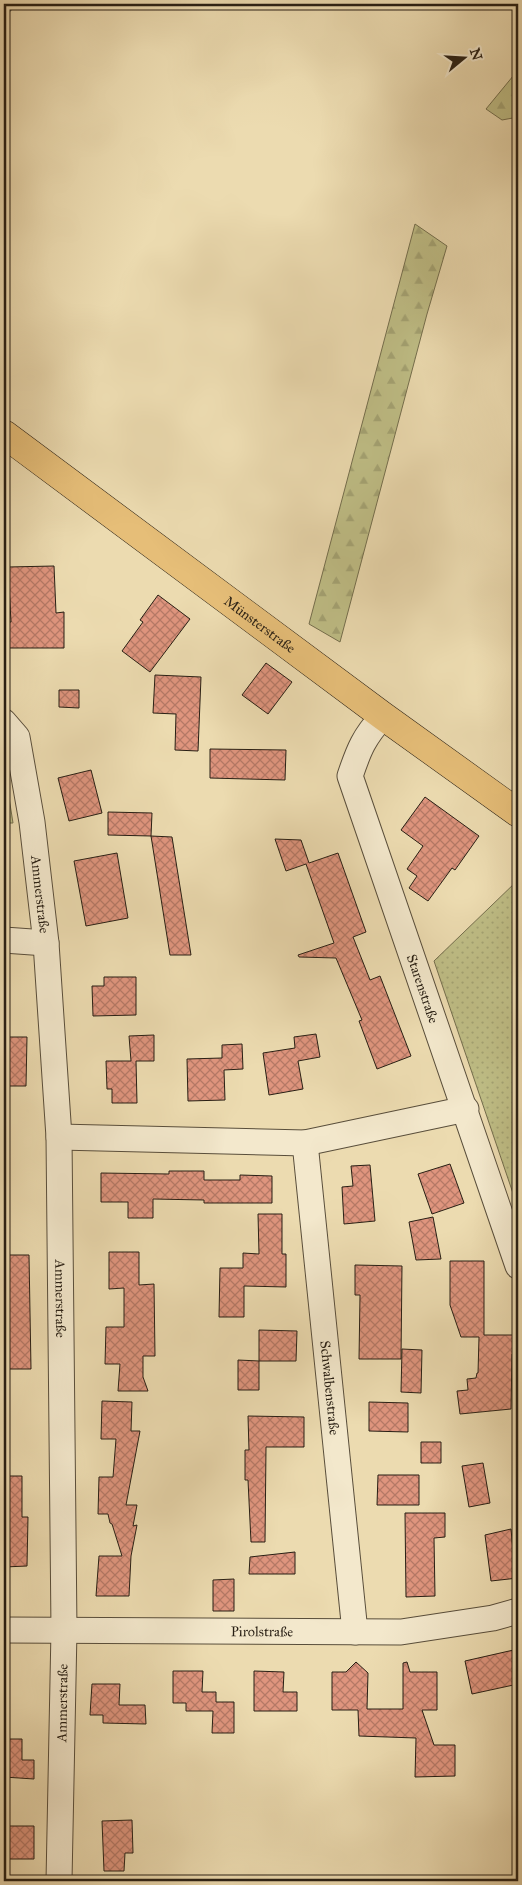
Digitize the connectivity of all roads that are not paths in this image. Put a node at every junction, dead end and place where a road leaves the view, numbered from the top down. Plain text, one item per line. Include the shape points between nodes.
1 (4, 434) edge
2 (383, 716) junction
3 (4, 722) edge
4 (518, 813) edge
5 (4, 940) edge
6 (46, 943) junction
7 (466, 1110) junction
8 (59, 1137) junction
9 (305, 1143) junction
10 (518, 1266) edge
11 (518, 1611) edge
12 (4, 1630) edge
13 (64, 1630) junction
14 (355, 1632) junction
15 (59, 1881) edge

1 - 2 main road, Münsterstraße
2 - 4 main road, Münsterstraße
2 - 7 street, Starenstraße via 359,748 350,776
3 - 6 street, Ammerstraße via 17,737 32,822
5 - 6 street
6 - 8 street, Ammerstraße
7 - 9 street
7 - 10 street, Starenstraße
8 - 9 street
8 - 13 street, Ammerstraße
9 - 14 street, Schwalbenstraße
11 - 14 street, Pirolstraße via 401,1632
12 - 13 street, Pirolstraße
13 - 14 street, Pirolstraße
13 - 15 street, Ammerstraße

